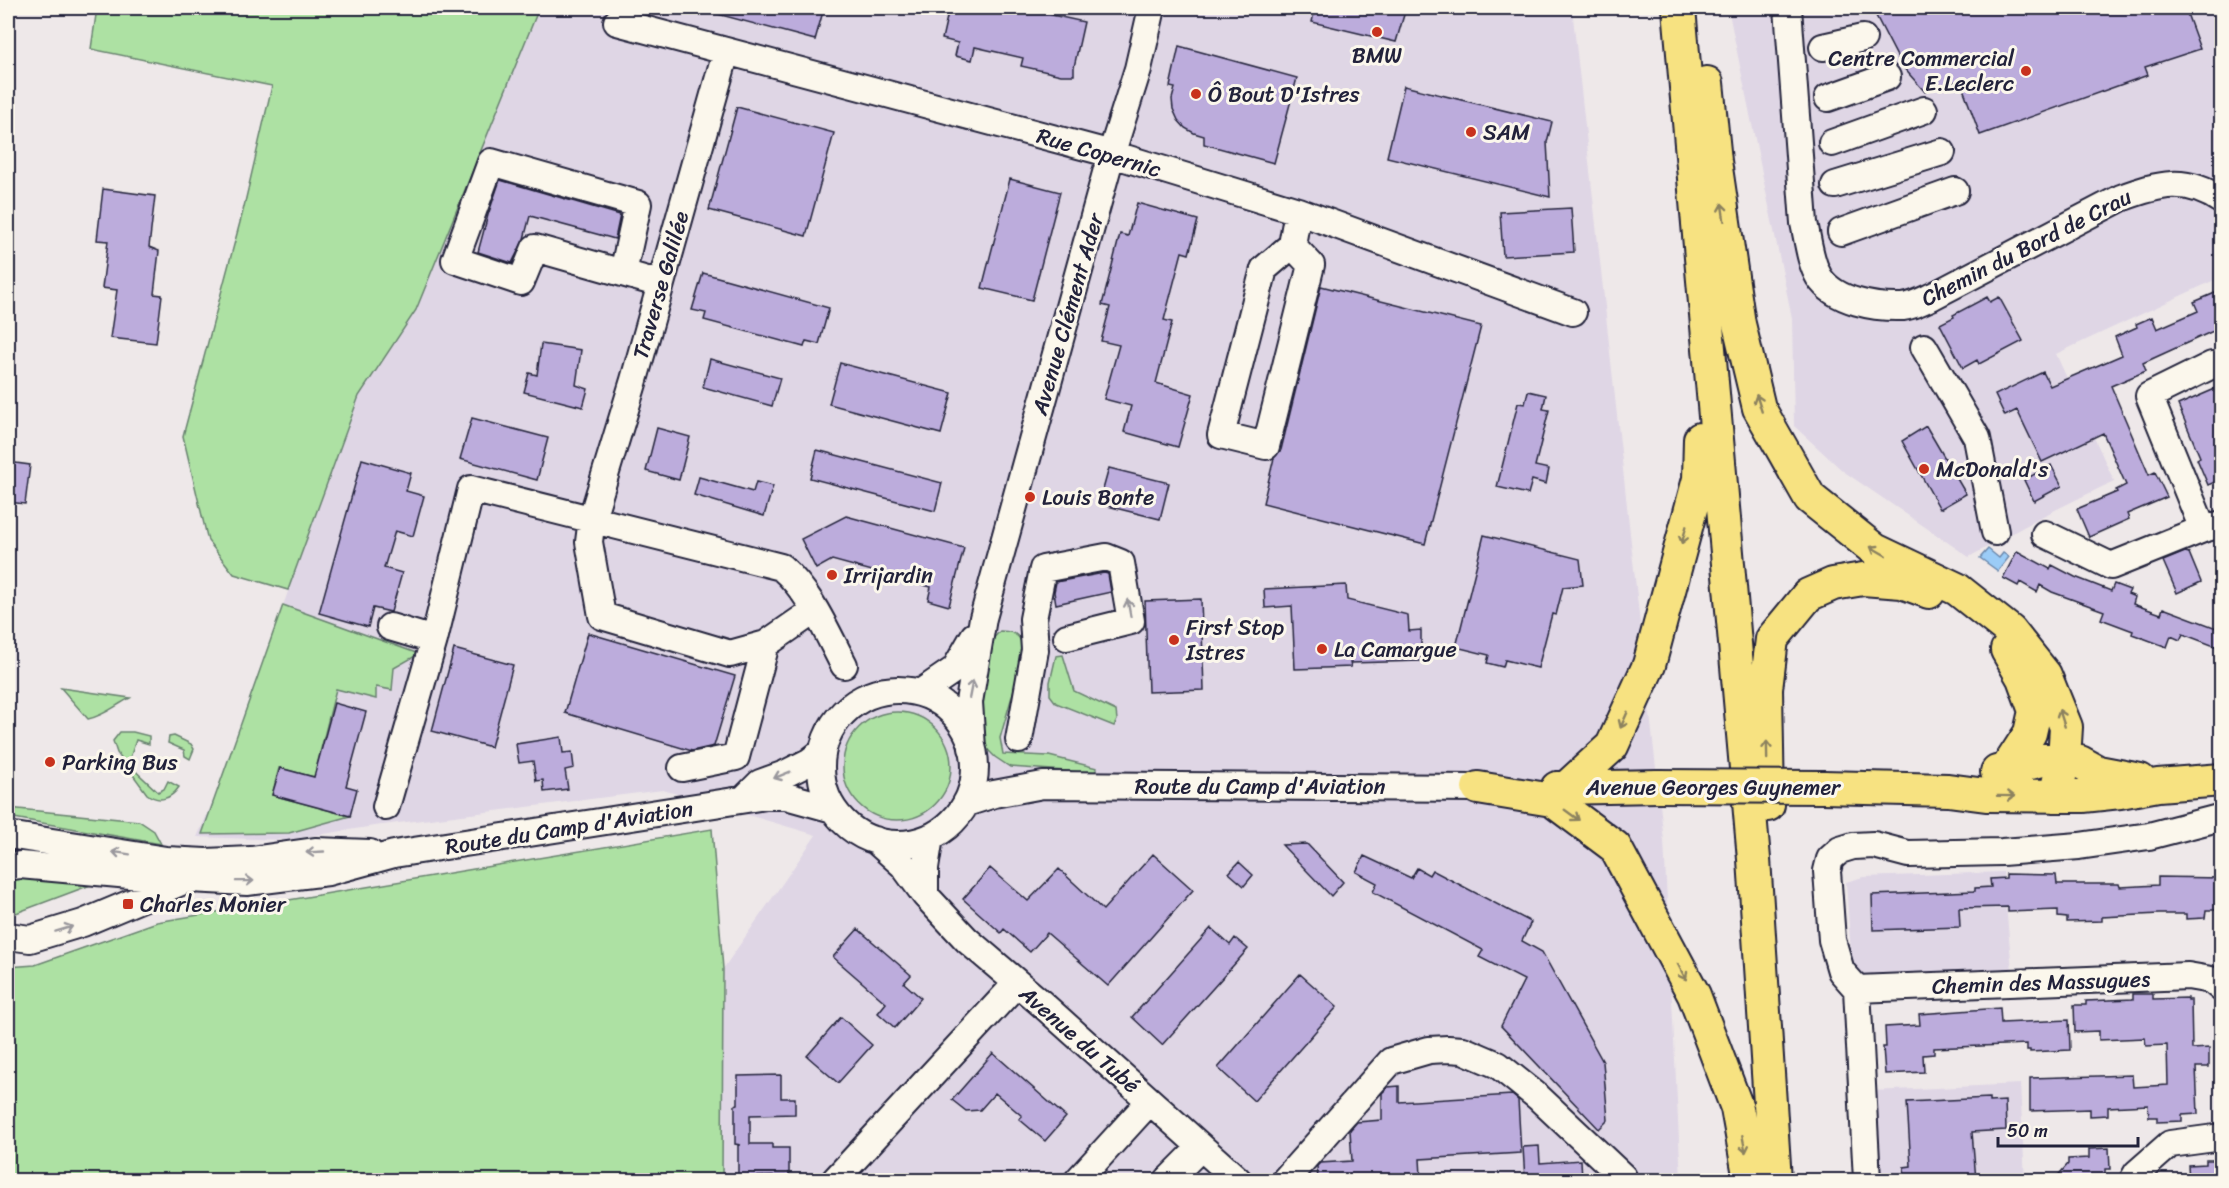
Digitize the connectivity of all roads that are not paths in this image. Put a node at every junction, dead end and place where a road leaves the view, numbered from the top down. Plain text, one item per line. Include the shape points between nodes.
1 (1679, 8) edge
2 (1699, 8) edge
3 (1788, 8) edge
4 (1153, 9) edge
5 (616, 22) dead end
6 (1863, 38) dead end
7 (1823, 47) dead end
8 (726, 52) junction
9 (1887, 77) dead end
10 (1828, 98) dead end
11 (1924, 110) dead end
12 (1832, 143) dead end
13 (1942, 152) dead end
14 (1112, 154) junction
15 (1835, 185) dead end
16 (1955, 191) dead end
17 (2222, 201) edge
18 (1299, 211) junction
19 (1842, 232) dead end
20 (1292, 245) junction
21 (623, 273) junction
22 (1702, 274) junction
23 (661, 284) junction
24 (1573, 312) dead end
25 (1923, 347) dead end
26 (2212, 365) dead end
27 (592, 518) junction
28 (2212, 527) edge
29 (1995, 532) dead end
30 (2045, 534) dead end
31 (815, 610) junction
32 (983, 618) junction
33 (390, 627) dead end
34 (1067, 637) dead end
35 (434, 640) junction
36 (766, 644) junction
37 (844, 665) junction
38 (891, 690) junction
39 (920, 693) junction
40 (841, 715) junction
41 (1019, 740) dead end
42 (2045, 751) junction
43 (822, 752) junction
44 (973, 756) junction
45 (682, 768) dead end
46 (2222, 769) edge
47 (2222, 780) edge
48 (1043, 785) junction
49 (1615, 786) junction
50 (1478, 788) junction
51 (1566, 788) junction
52 (1948, 790) junction
53 (2055, 796) junction
54 (744, 799) junction
55 (966, 803) junction
56 (386, 807) dead end
57 (833, 809) junction
58 (2222, 817) edge
59 (8, 835) edge
60 (930, 837) junction
61 (874, 840) junction
62 (1615, 847) junction
63 (394, 854) junction
64 (8, 867) edge
65 (187, 879) junction
66 (925, 895) junction
67 (8, 936) edge
68 (1849, 980) junction
69 (1017, 983) junction
70 (2222, 989) edge
71 (1765, 1012) junction
72 (1150, 1101) junction
73 (2222, 1137) edge
74 (1201, 1147) junction
75 (835, 1180) edge
76 (1078, 1180) edge
77 (1168, 1180) edge
78 (1238, 1180) edge
79 (1284, 1180) edge
80 (1623, 1180) edge
81 (1750, 1180) edge
82 (1776, 1180) edge
83 (1867, 1180) edge
84 (2133, 1180) edge

1 - 22 main road
42 -> 2 main road via 2066,727 2045,675 2010,631 1957,589 1875,550 1810,498 1759,408 1739,324 1715,161
3 - 17 street, Chemin du Bord de Crau via 1804,223 1819,277 1836,293 1854,301 1905,307 2144,189 2187,185
4 - 14 street, Avenue Clément Ader
5 - 8 street, Rue Copernic
6 - 7 street
8 - 14 street, Rue Copernic
8 - 23 street, Traverse Galilée
9 - 10 street
11 - 12 street
13 - 15 street
14 - 18 street, Rue Copernic
14 - 32 street, Avenue Clément Ader
16 - 19 street
18 - 20 street
18 - 24 street, Rue Copernic
20 - 20 street via 1264,269 1221,435 1266,446 1311,265
21 - 21 street via 535,248 520,282 455,260 491,162 638,204
21 - 23 street
22 -> 51 main road via 1699,479 1649,665 1612,746
22 - 71 main road
23 - 27 street, Traverse Galilée
25 - 29 street via 1977,438
26 - 28 street via 2149,396
27 - 31 street via 781,567 792,576
27 - 35 street via 471,489
27 - 36 street, Traverse Galilée via 589,542 602,616 730,654
28 - 30 street via 2111,566
31 - 36 street
31 - 37 street
32 - 39 street, Avenue Clément Ader via 955,669
44 -> 32 street, Avenue Clément Ader via 969,702
33 - 35 street
34 -> 41 street via 1131,621 1121,563 1106,557 1043,569 1033,619 1035,650
35 - 56 street
36 - 45 street via 736,757
37 - 38 street via 860,682
37 - 40 street via 848,688
38 - 39 street
38 - 40 street via 873,694
39 - 44 street via 944,705 962,724
40 - 43 street
42 - 46 main road via 2098,772 2142,780
42 - 52 main road, Avenue Georges Guynemer via 2006,770
42 - 53 main road
71 -> 42 main road via 1774,930 1766,688 1772,639 1808,595 1833,584 1863,579 1902,582 1938,596 1974,620 2010,652 2035,711
43 -> 54 street, Route du Camp d'Aviation via 809,762 760,783
43 - 57 street via 820,772
44 - 48 street, Route du Camp d'Aviation via 1005,778
44 - 55 street via 973,785
47 - 53 main road, Avenue Georges Guynemer
48 - 50 street, Route du Camp d'Aviation
48 - 55 street, Route du Camp d'Aviation
49 - 51 main road, Avenue Georges Guynemer
49 - 52 main road, Avenue Georges Guynemer, bridge
49 - 62 main road via 1610,787 1605,801
50 - 51 main road, Avenue Georges Guynemer
50 -> 62 main road via 1552,800
52 -> 53 main road, Avenue Georges Guynemer
54 - 57 street, Route du Camp d'Aviation via 786,796
54 - 63 street, Route du Camp d'Aviation
55 - 60 street via 945,828
57 - 61 street via 851,828
58 - 68 street via 2149,836 2079,846 1908,854 1874,845 1840,850 1830,859 1826,886 1832,940
63 -> 59 street, Route du Camp d'Aviation via 315,850 206,862 166,860
60 - 61 street via 912,843
60 - 66 street
61 - 66 street, Avenue du Tubé via 903,865
62 -> 81 main road via 1694,995 1737,1108
65 -> 63 street, Route du Camp d'Aviation via 258,881 328,872
64 - 65 street, Route du Camp d'Aviation
67 -> 65 street via 30,939 83,923
66 - 69 street, Avenue du Tubé via 967,940
68 - 70 street, Chemin des Massugues via 2188,976 2211,980
68 - 83 street
69 - 72 street, Avenue du Tubé
69 - 75 street
71 - 82 main road
72 - 74 street, Avenue du Tubé
72 - 76 street
73 - 84 street via 2170,1144
74 - 77 street
74 - 78 street, Avenue du Tubé
79 - 80 street via 1391,1061 1448,1049 1463,1050 1498,1065 1538,1096

